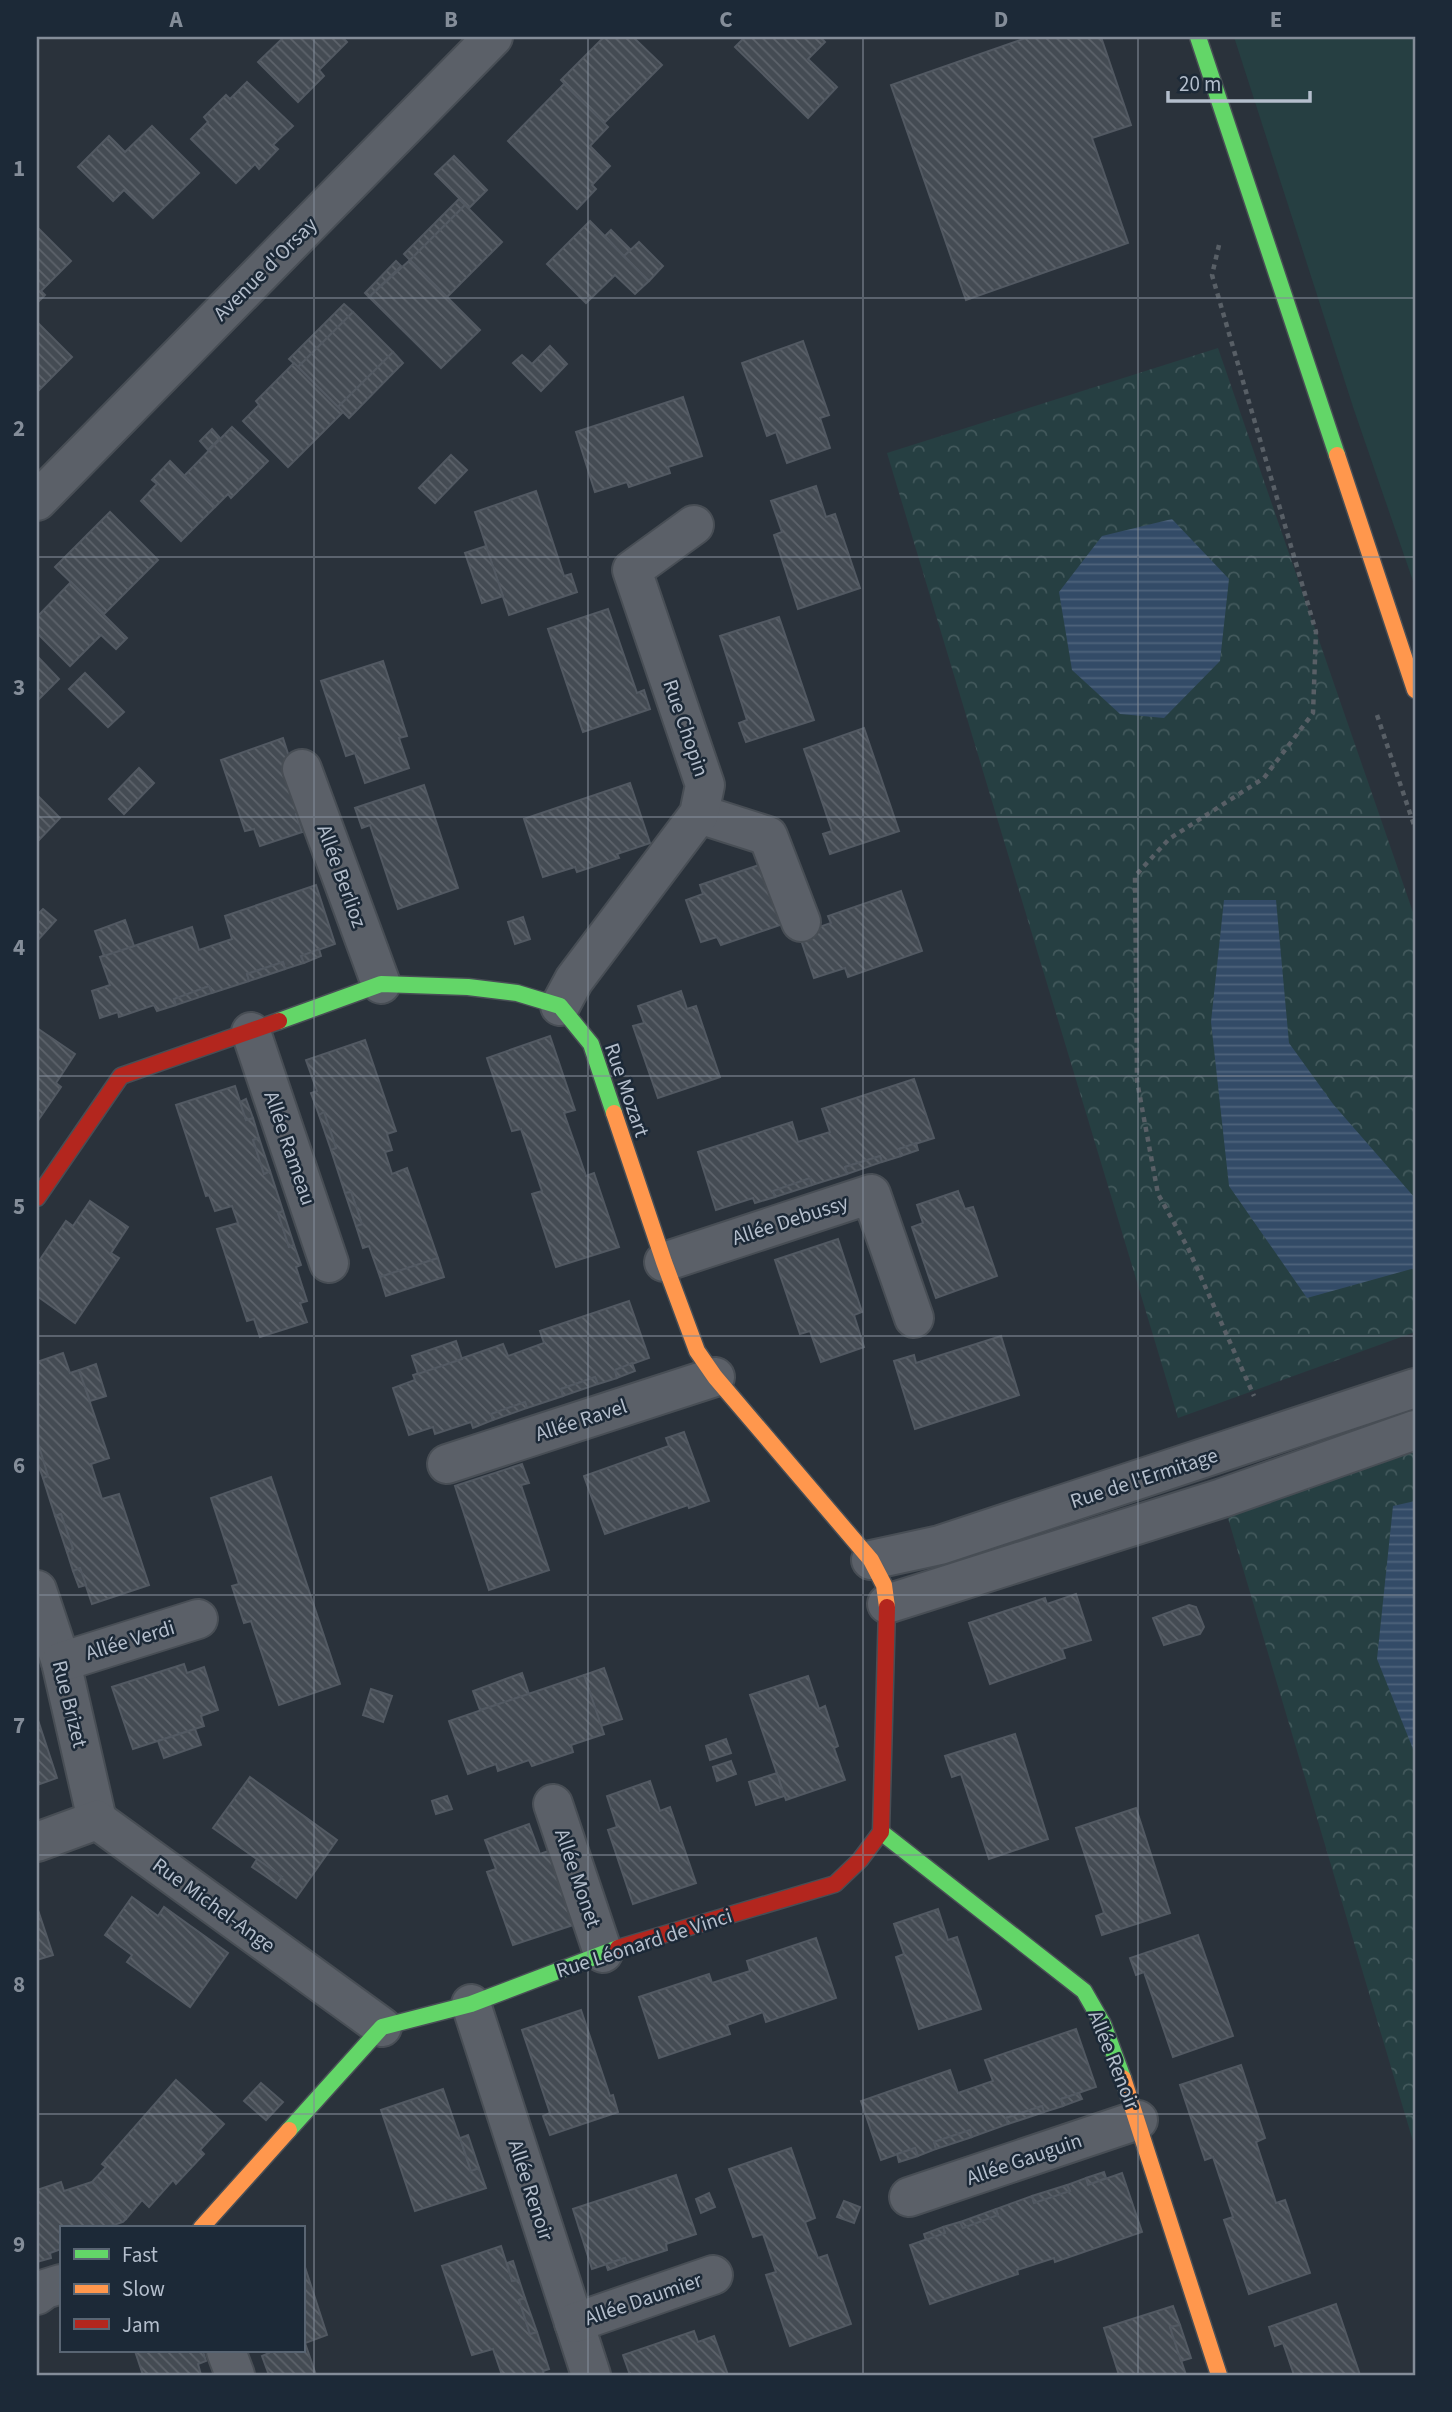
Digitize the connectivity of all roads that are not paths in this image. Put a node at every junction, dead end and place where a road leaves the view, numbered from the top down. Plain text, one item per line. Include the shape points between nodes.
1 (493, 37) edge
2 (1198, 37) edge
3 (37, 500) edge
4 (694, 525) dead end
5 (1415, 690) edge
6 (302, 769) dead end
7 (699, 814) junction
8 (801, 922) dead end
9 (381, 984) junction
10 (559, 1006) junction
11 (251, 1032) junction
12 (37, 1198) edge
13 (664, 1262) junction
14 (330, 1263) dead end
15 (914, 1318) dead end
16 (715, 1377) junction
17 (1415, 1388) edge
18 (1415, 1430) edge
19 (447, 1464) dead end
20 (871, 1560) junction
21 (37, 1590) edge
22 (887, 1604) junction
23 (198, 1619) dead end
24 (61, 1662) junction
25 (553, 1804) dead end
26 (97, 1820) junction
27 (881, 1832) junction
28 (37, 1842) edge
29 (603, 1952) junction
30 (471, 2004) junction
31 (382, 2027) junction
32 (1138, 2120) junction
33 (909, 2197) dead end
34 (203, 2226) edge
35 (713, 2275) dead end
36 (60, 2284) edge
37 (37, 2295) edge
38 (574, 2323) junction
39 (226, 2352) edge
40 (235, 2375) edge
41 (591, 2375) edge
42 (1219, 2375) edge

1 - 3 street, Avenue d'Orsay
2 - 5 street
4 - 7 street, Rue Chopin via 632,570 705,785
6 - 9 street, Allée Berlioz
7 - 8 street via 768,836
7 - 10 street, Rue Chopin
9 - 10 street via 517,993
9 - 11 street
10 - 13 street, Rue Mozart via 591,1044
11 - 12 street via 121,1076
11 - 14 street, Allée Rameau
13 - 15 street, Allée Debussy via 871,1194
13 - 16 street, Rue Mozart via 697,1351
16 - 19 street, Allée Ravel
16 - 20 street, Rue Mozart
17 - 20 street, Rue de l'Ermitage via 940,1545
18 - 22 street, Rue de l'Ermitage via 1222,1498
20 - 22 street via 884,1585
21 - 24 street, Rue Brizet
22 - 27 street
23 - 24 street, Allée Verdi
24 - 26 street, Rue Brizet
25 - 29 street, Allée Monet
26 - 28 street
26 - 31 street, Rue Michel-Ange
27 - 29 street, Rue Léonard de Vinci via 855,1867 835,1884
27 - 32 street, Allée Renoir via 1084,1991 1103,2024
29 - 30 street, Rue Léonard de Vinci
30 - 31 street, Rue Léonard de Vinci
30 - 38 street, Allée Renoir
31 - 34 street
32 - 33 street, Allée Gauguin
32 - 42 street, Allée Renoir
35 - 38 street, Allée Daumier
36 - 37 street
38 - 41 street, Allée Renoir
39 - 40 street

